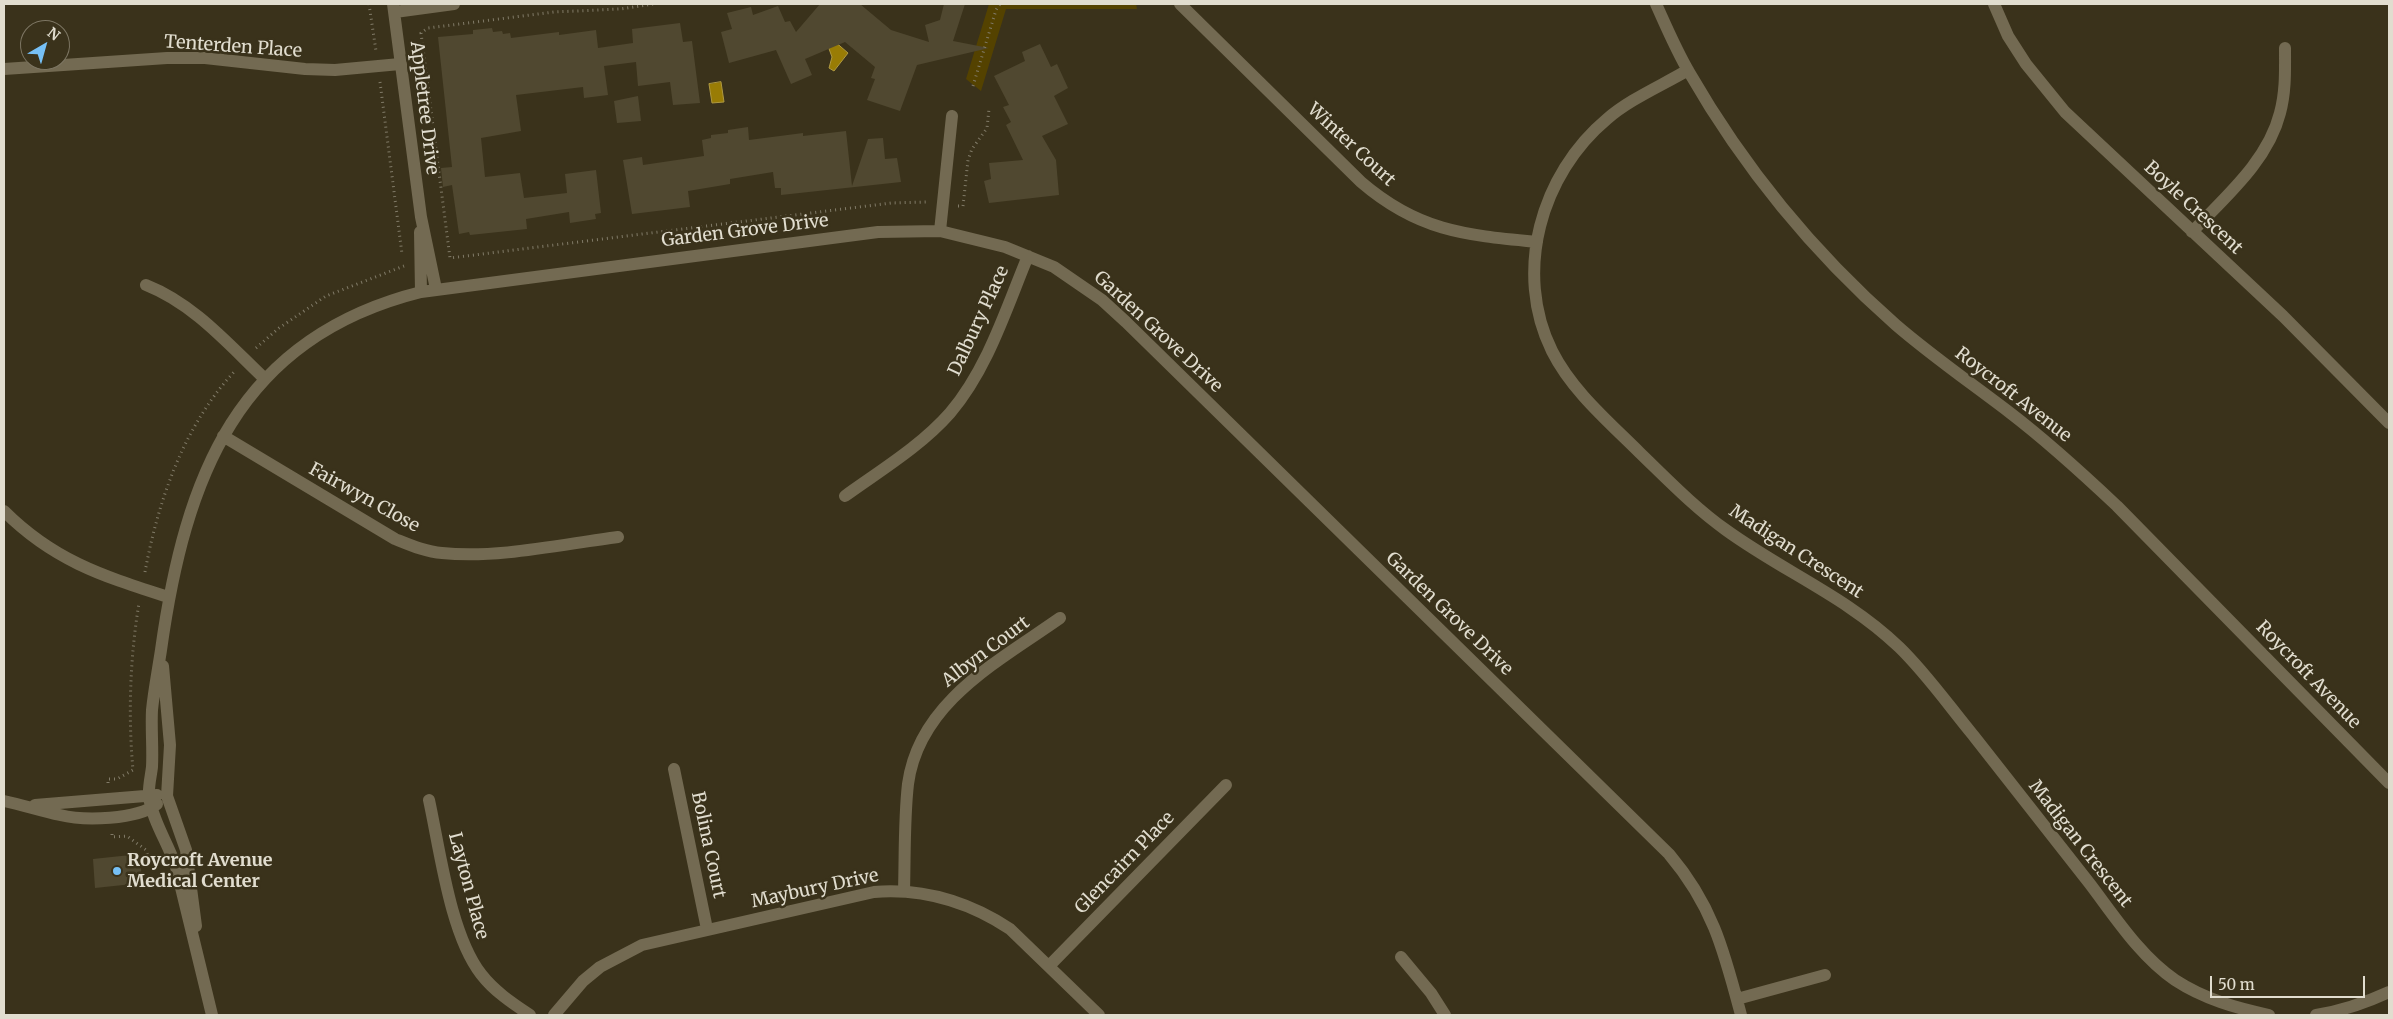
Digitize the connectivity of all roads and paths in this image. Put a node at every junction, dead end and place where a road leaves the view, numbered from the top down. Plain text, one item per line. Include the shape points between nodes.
1 (454, 4) edge
2 (652, 4) edge
3 (1000, 4) edge
4 (1180, 4) edge
5 (1656, 4) edge
6 (1994, 4) edge
7 (394, 8) edge
8 (2285, 48) dead end
9 (400, 64) junction
10 (4, 69) edge
11 (1688, 70) junction
12 (973, 86) dead end
13 (989, 109) dead end
14 (952, 116) dead end
15 (943, 204) junction
16 (421, 217) junction
17 (940, 231) junction
18 (2192, 232) junction
19 (1537, 242) junction
20 (1028, 256) junction
21 (146, 285) dead end
22 (436, 289) junction
23 (421, 292) junction
24 (265, 379) junction
25 (2389, 422) edge
26 (223, 436) junction
27 (845, 496) dead end
28 (4, 511) edge
29 (618, 537) dead end
30 (168, 597) junction
31 (1060, 618) dead end
32 (161, 648) junction
33 (674, 769) dead end
34 (2389, 783) edge
35 (1226, 785) dead end
36 (149, 794) junction
37 (167, 796) junction
38 (429, 800) dead end
39 (4, 801) edge
40 (27, 806) junction
41 (152, 808) junction
42 (904, 891) junction
43 (707, 929) junction
44 (1401, 957) dead end
45 (1049, 966) junction
46 (201, 967) junction
47 (1824, 975) dead end
48 (2389, 992) edge
49 (1737, 999) junction
50 (212, 1015) edge
51 (530, 1015) edge
52 (554, 1015) edge
53 (1099, 1015) edge
54 (1445, 1015) edge
55 (1741, 1015) edge
56 (2269, 1015) edge
57 (2316, 1015) edge

1 - 7 street
2 - 15 path via 554,12 428,28 421,32 450,258 891,202
3 - 12 path
4 - 19 street, Winter Court via 1361,182 1390,205 1438,228
5 - 11 street, Roycroft Avenue
6 - 18 street, Boyle Crescent via 2008,36 2043,87 2065,112
7 - 9 street, Appletree Drive
8 - 18 street via 2283,102 2269,140 2248,172
9 - 10 street, Tenterden Place via 335,70 205,58 167,58
9 - 16 street, Appletree Drive
11 - 19 street, Madigan Crescent via 1609,117 1584,141 1554,187 1543,214
11 - 34 street, Roycroft Avenue via 1739,150 1790,216 1852,284 1929,352 2073,465
13 - 15 path via 987,128 968,160 963,206
14 - 15 street
15 - 17 street
16 - 22 street, Appletree Drive
16 - 23 street, Appletree Drive
17 - 20 street, Garden Grove Drive via 976,238
17 - 22 street, Garden Grove Drive via 878,232
18 - 25 street, Boyle Crescent via 2283,316
19 - 56 street, Madigan Crescent via 1533,266 1542,323 1552,351 1588,400 1672,484 1721,527 1849,606 1900,648 2157,966 2216,1001
20 - 27 street, Dalbury Place via 990,348 964,395 930,432
20 - 49 street, Garden Grove Drive via 1079,283 1126,322 1669,854 1696,889 1712,919
21 - 24 street via 184,304
22 - 23 street, Garden Grove Drive
23 - 24 street, Garden Grove Drive via 364,310 334,324 288,357
24 - 26 street, Garden Grove Drive via 244,402
26 - 29 street, Fairwyn Close via 395,539 416,548 469,555
26 - 30 street, Garden Grove Drive via 193,503
28 - 30 street via 37,541 78,566
30 - 32 street, Garden Grove Drive
31 - 42 street, Albyn Court via 968,684 941,709 931,725 913,764 908,784
32 - 36 street, Garden Grove Drive via 152,711
32 - 37 street, Garden Grove Drive via 170,745
33 - 43 street, Bolina Court
35 - 45 street, Glencairn Place
36 - 37 street
36 - 40 street
36 - 41 street, Garden Grove Drive
37 - 41 street
37 - 46 street, Garden Grove Drive via 186,850
38 - 51 street, Layton Place via 462,942 480,973 494,989
39 - 40 street
40 - 41 street via 61,816 86,818 130,815
41 - 46 street, Garden Grove Drive via 171,853
42 - 43 street, Maybury Drive via 874,892
42 - 45 street, Maybury Drive via 939,896 973,908 1010,929
43 - 52 street, Maybury Drive via 623,953 583,981
44 - 54 street
45 - 53 street, Maybury Drive
46 - 50 street, Garden Grove Drive
47 - 49 street
48 - 57 street via 2338,1012
49 - 55 street, Garden Grove Drive

